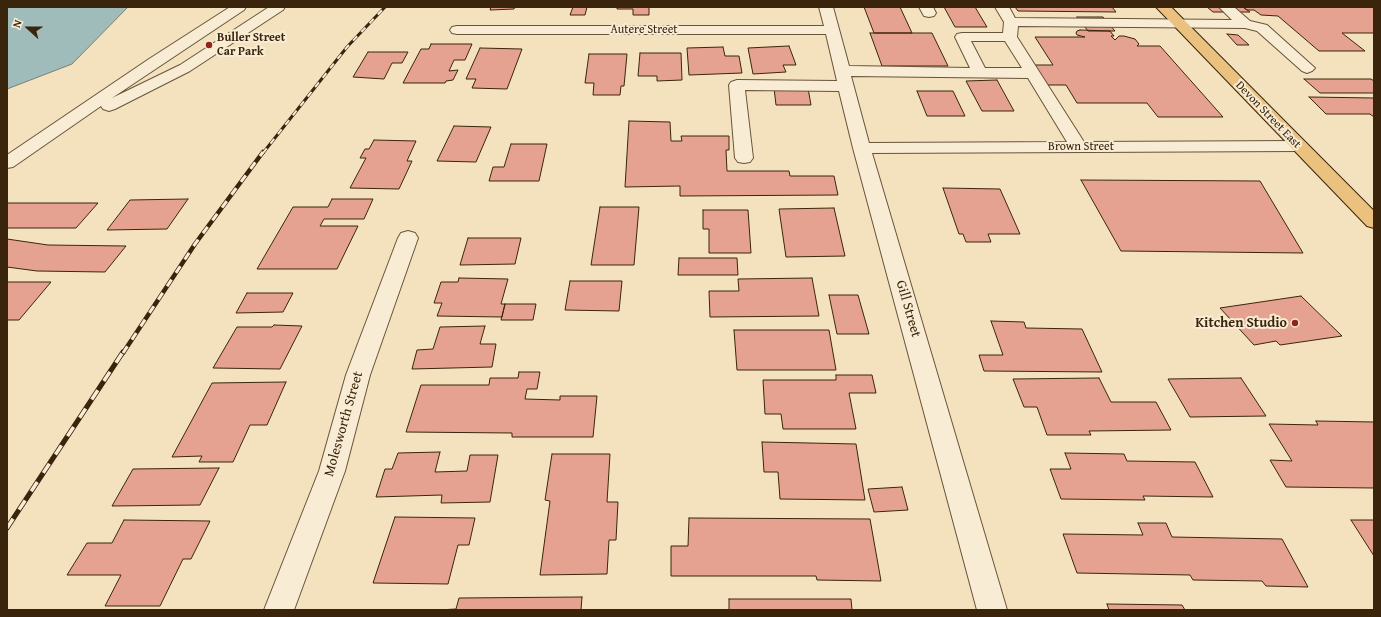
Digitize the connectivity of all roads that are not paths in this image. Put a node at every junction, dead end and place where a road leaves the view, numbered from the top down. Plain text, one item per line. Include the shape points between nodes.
1 (239, 7) edge
2 (278, 7) edge
3 (826, 7) edge
4 (1002, 7) edge
5 (1163, 7) edge
6 (1226, 7) edge
7 (1178, 23) junction
8 (1245, 24) junction
9 (457, 30) dead end
10 (832, 30) junction
11 (1010, 30) junction
12 (1307, 68) dead end
13 (980, 72) junction
14 (1032, 73) junction
15 (844, 78) junction
16 (64, 124) junction
17 (1299, 146) junction
18 (1078, 147) junction
19 (862, 148) junction
20 (744, 158) dead end
21 (7, 163) edge
22 (1374, 222) edge
23 (408, 238) dead end
24 (279, 610) edge
25 (992, 610) edge

1 - 16 street
2 - 16 street via 185,68 106,107
3 - 10 street, Gill Street
4 - 11 street
5 - 7 main road, Devon Street East
6 - 8 street
7 - 8 street
7 - 11 street
7 - 17 main road, Devon Street East
8 - 12 street via 1262,28
9 - 10 street, Autere Street
10 - 15 street, Gill Street
11 - 13 street via 962,37
11 - 14 street
13 - 14 street
13 - 15 street
14 - 18 street
15 - 19 street, Gill Street
15 - 20 street via 737,85
16 - 21 street
17 - 18 street, Brown Street
17 - 22 main road, Devon Street East
18 - 19 street, Brown Street
19 - 25 street, Gill Street
23 - 24 street, Molesworth Street via 358,375 332,471

